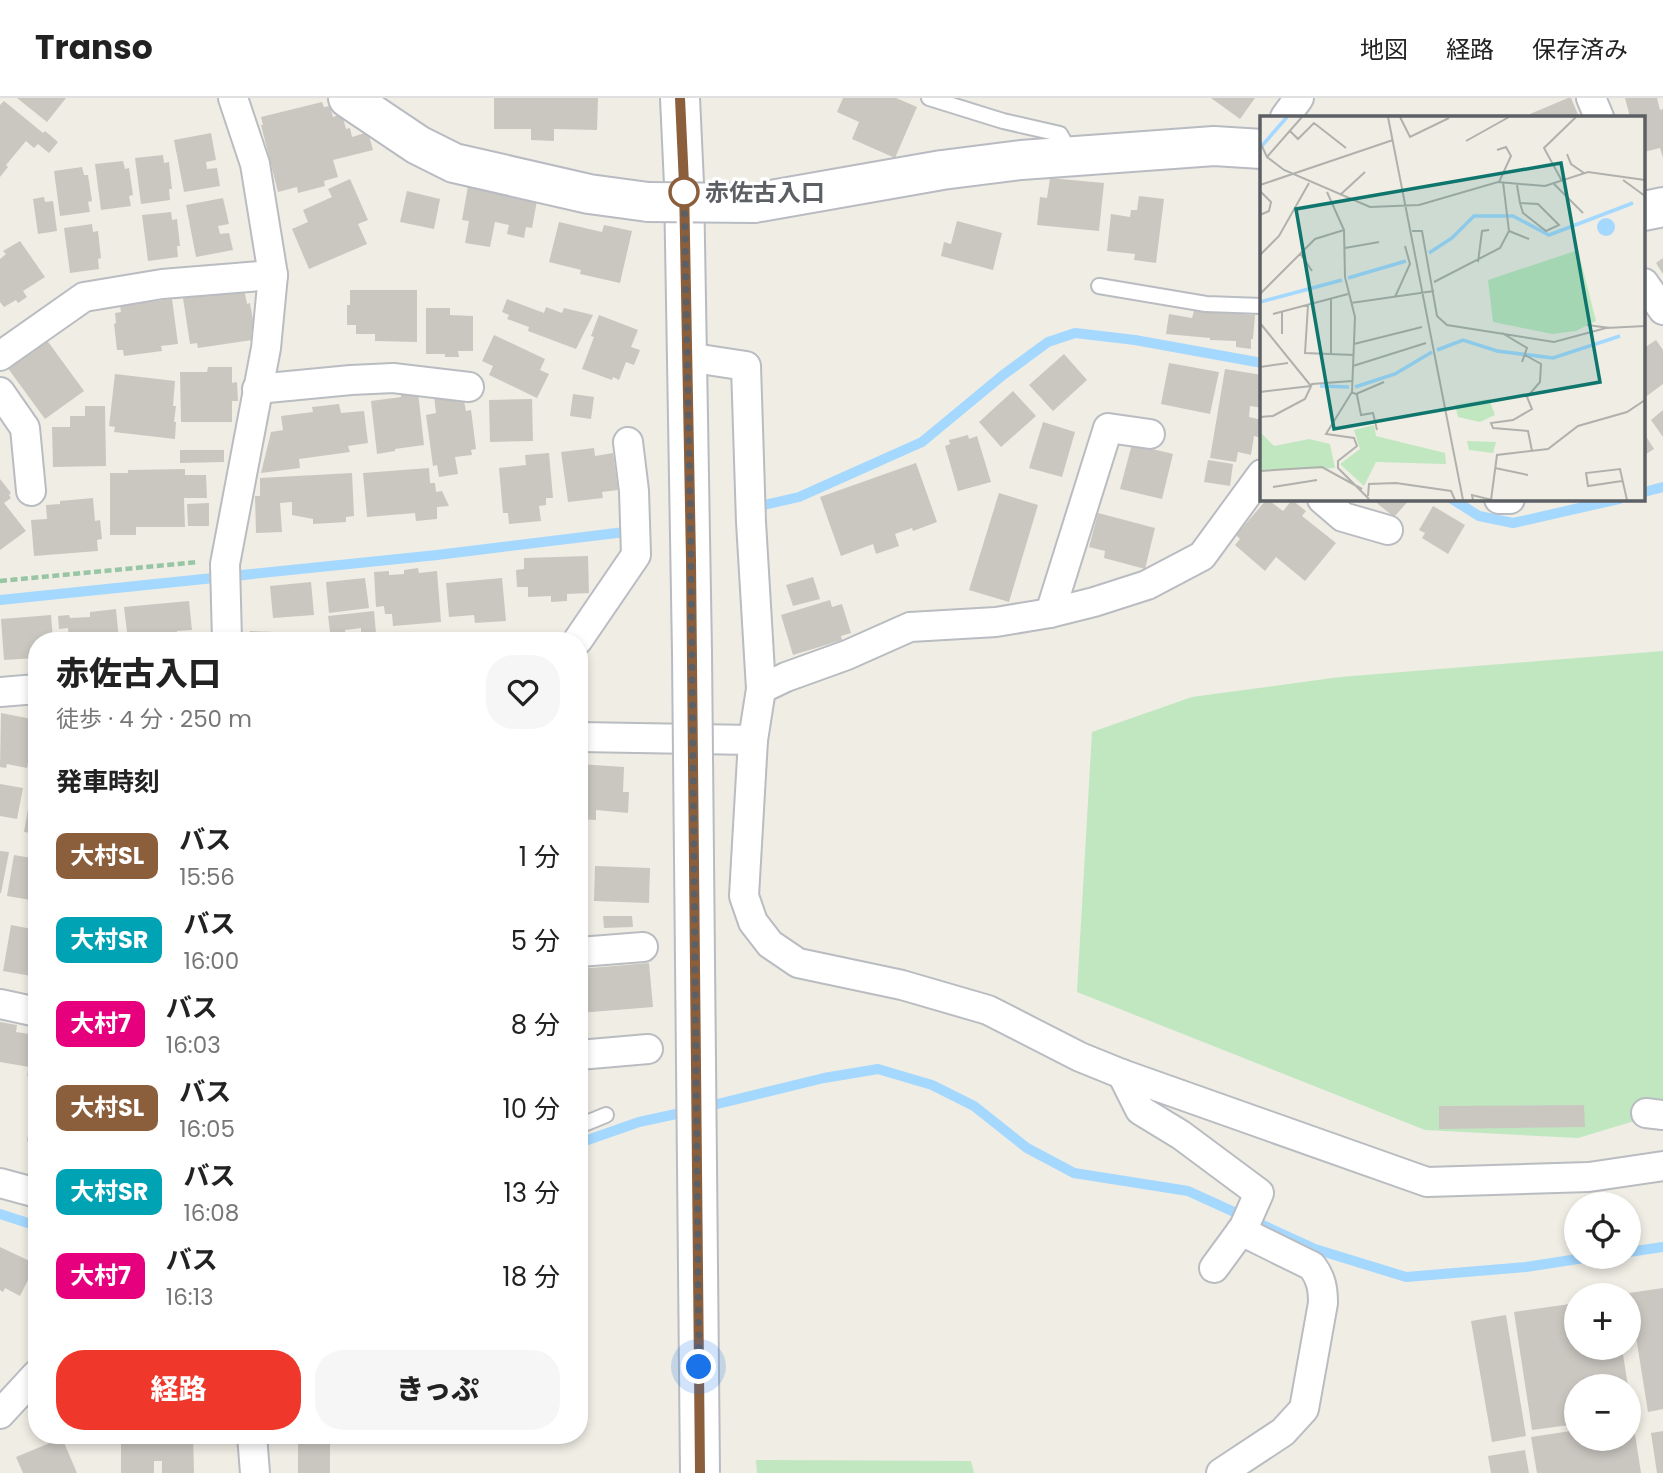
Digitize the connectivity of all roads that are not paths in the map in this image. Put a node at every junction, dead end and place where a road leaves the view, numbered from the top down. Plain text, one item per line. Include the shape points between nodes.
1 (233, 98) edge
2 (348, 98) edge
3 (680, 98) edge
4 (929, 98) edge
5 (1299, 98) edge
6 (1591, 98) edge
7 (1286, 116) edge
8 (1599, 116) edge
9 (1260, 149) edge
10 (1073, 156) junction
11 (273, 275) junction
12 (1099, 286) dead end
13 (1646, 286) edge
14 (1260, 306) edge
15 (1663, 310) edge
16 (0, 356) edge
17 (687, 357) junction
18 (469, 387) dead end
19 (257, 389) junction
20 (0, 392) edge
21 (1150, 434) dead end
22 (628, 442) dead end
23 (1260, 477) edge
24 (31, 491) dead end
25 (1323, 500) edge
26 (1388, 530) dead end
27 (1050, 613) junction
28 (227, 632) edge
29 (583, 632) edge
30 (761, 689) junction
31 (28, 690) edge
32 (0, 692) edge
33 (588, 737) edge
34 (753, 740) junction
35 (643, 947) dead end
36 (588, 951) edge
37 (0, 1004) edge
38 (28, 1010) edge
39 (648, 1049) dead end
40 (588, 1054) edge
41 (1122, 1074) junction
42 (606, 1115) dead end
43 (588, 1122) edge
44 (1663, 1166) edge
45 (0, 1183) edge
46 (28, 1191) edge
47 (1242, 1229) junction
48 (1214, 1268) dead end
49 (28, 1383) edge
50 (0, 1413) edge
51 (252, 1444) edge
52 (255, 1473) edge
53 (700, 1473) edge
54 (1221, 1473) edge

1 - 11 street via 255,164
2 - 10 main road, bridge via 454,163 589,194 648,202 754,203 942,170
3 - 17 main road
4 - 10 lane via 1060,134
5 - 7 street
6 - 8 street
9 - 10 main road via 1214,146
11 - 16 street via 162,284 84,298
11 - 19 street
12 - 14 lane via 1206,304
13 - 15 street
17 - 30 street via 747,366
17 - 53 main road, bridge
18 - 19 street via 393,378
19 - 28 street via 225,562
20 - 24 street via 25,428
21 - 27 street via 1108,428
22 - 29 street via 636,555
23 - 27 street via 1202,556 1147,585
25 - 26 street via 1343,517
27 - 30 street via 996,622 910,627
30 - 34 street
31 - 32 street
33 - 34 street
34 - 41 street via 744,896 753,922 770,944 798,963 902,985 988,1010
35 - 36 street
37 - 38 street
39 - 40 street
41 - 44 street via 1427,1182 1589,1177
41 - 47 street via 1140,1110 1259,1193
42 - 43 lane
45 - 46 street
47 - 48 street
47 - 54 street via 1312,1266 1323,1287 1323,1303 1304,1409 1283,1432
49 - 50 street
51 - 52 street

